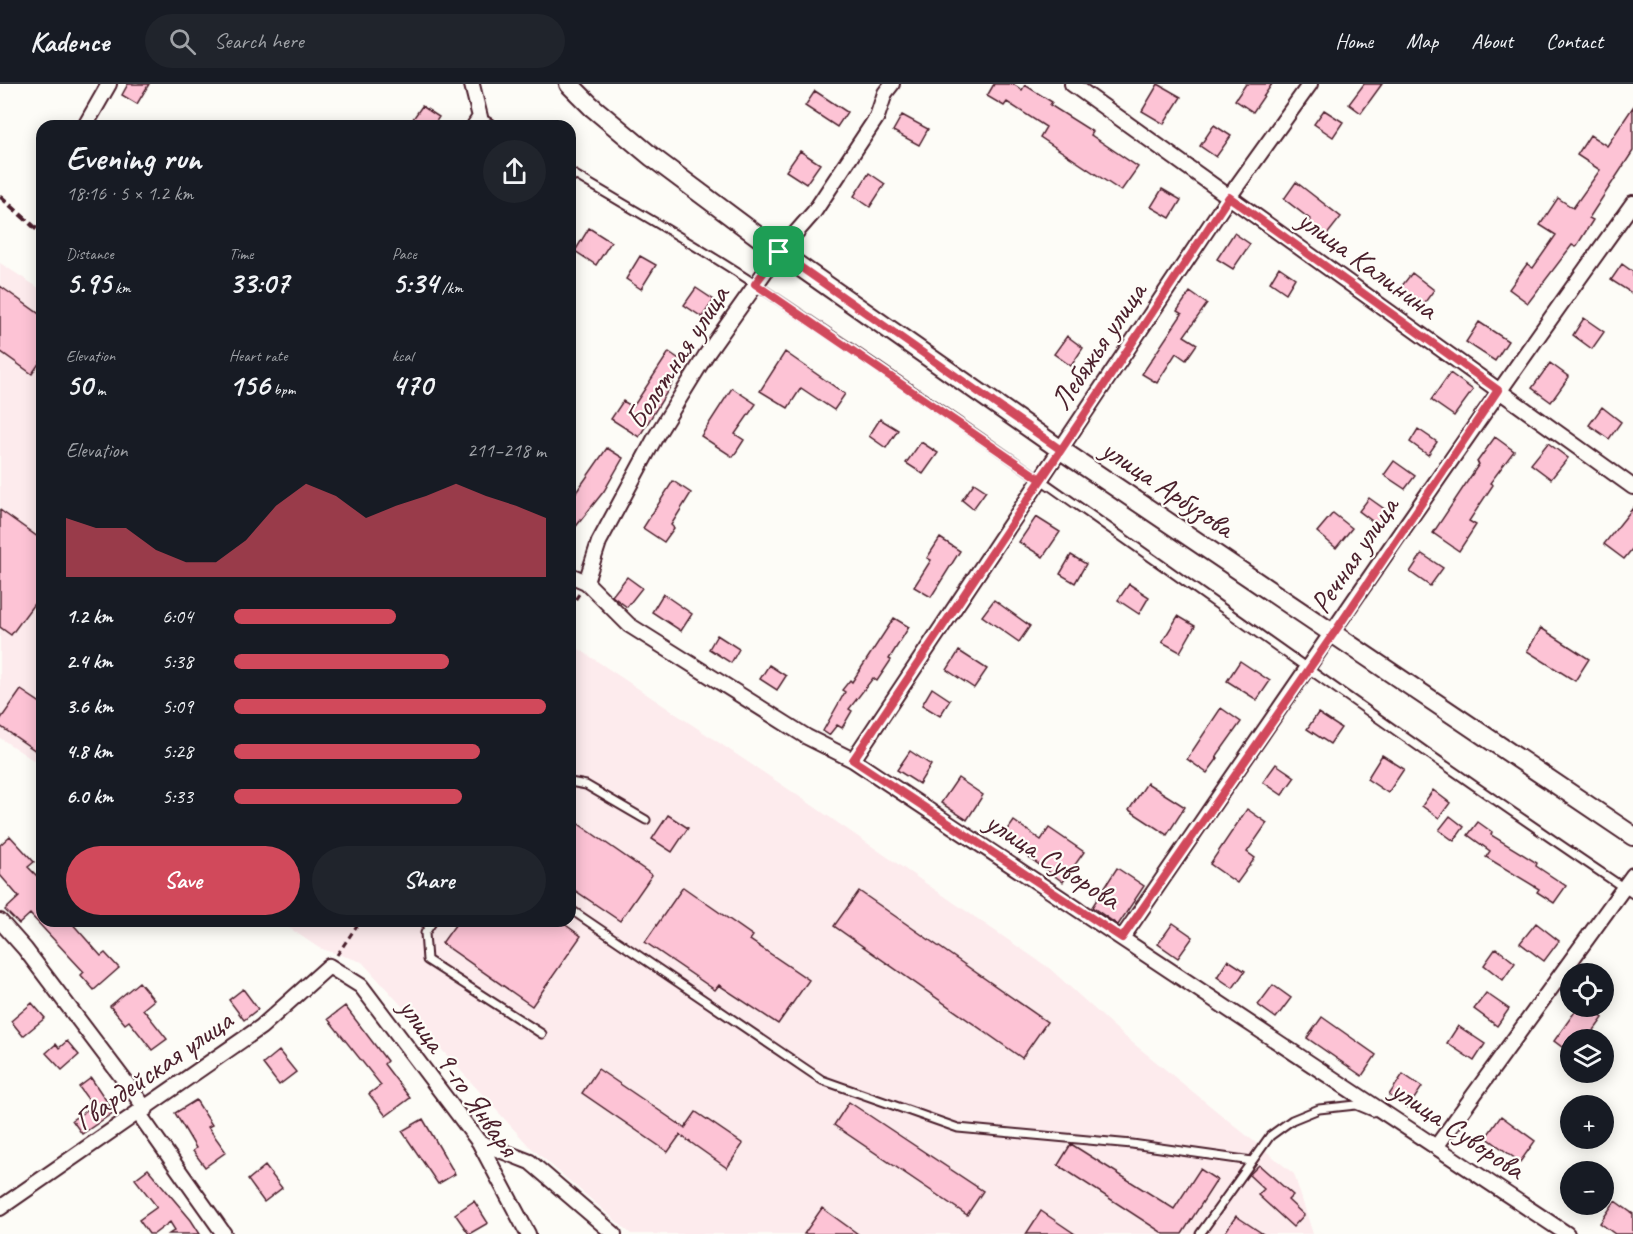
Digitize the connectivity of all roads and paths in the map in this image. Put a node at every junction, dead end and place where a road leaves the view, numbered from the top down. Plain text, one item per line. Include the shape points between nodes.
1 (109, 84) edge
2 (569, 84) edge
3 (892, 84) edge
4 (1072, 84) edge
5 (1310, 84) edge
6 (472, 85) edge
7 (88, 120) edge
8 (477, 120) edge
9 (576, 176) edge
10 (1229, 197) junction
11 (1633, 203) edge
12 (779, 252) junction
13 (755, 284) junction
14 (1498, 390) junction
15 (1061, 450) junction
16 (1040, 479) junction
17 (1633, 487) edge
18 (576, 578) edge
19 (586, 582) junction
20 (1334, 633) junction
21 (1307, 670) junction
22 (853, 760) junction
23 (576, 783) edge
24 (646, 820) dead end
25 (1633, 836) edge
26 (1633, 875) edge
27 (1628, 891) edge
28 (576, 913) edge
29 (0, 921) edge
30 (356, 927) edge
31 (428, 927) edge
32 (1122, 938) junction
33 (329, 966) junction
34 (542, 1034) dead end
35 (142, 1112) junction
36 (1395, 1120) junction
37 (479, 1142) junction
38 (1436, 1147) junction
39 (1252, 1161) junction
40 (0, 1208) edge
41 (224, 1234) edge
42 (528, 1234) edge
43 (614, 1234) edge
44 (1200, 1234) edge
45 (1567, 1234) edge

1 - 7 street
2 - 12 street, улица Арбузова via 652,157
3 - 12 street, Болотная улица via 878,117 855,152 814,212
4 - 10 street, улица Калинина
5 - 10 street, Лебяжья улица
6 - 8 street
9 - 13 lane
10 - 14 street, улица Калинина
10 - 15 street, Лебяжья улица
11 - 14 street, Речная улица
12 - 13 street, Болотная улица
12 - 15 street, улица Арбузова
13 - 16 lane
13 - 19 street, Болотная улица via 656,438 599,542
14 - 17 street, улица Калинина
14 - 20 street, Речная улица
15 - 16 street, Лебяжья улица
15 - 20 street, улица Арбузова
16 - 21 lane
16 - 22 street, Лебяжья улица
18 - 19 street, улица Суворова
19 - 22 street, улица Суворова via 629,625 807,737
20 - 21 street, Речная улица
20 - 25 street, улица Арбузова
21 - 27 lane
21 - 32 street, Речная улица
22 - 32 street, улица Суворова
23 - 24 lane via 586,785
26 - 27 street
27 - 38 street
28 - 39 lane via 822,1080 958,1128 1132,1144
29 - 35 street via 25,949
30 - 33 path
31 - 34 lane via 424,933 427,960
32 - 36 street, улица Суворова
33 - 35 street, Гвардейская улица via 261,1028
33 - 37 street, улица 9-го Января via 361,986
35 - 40 street, Гвардейская улица
35 - 41 street
36 - 38 street, улица Суворова
36 - 39 lane via 1356,1105 1319,1109 1292,1119 1276,1131
37 - 42 street, улица 9-го Января
37 - 43 street via 530,1162
38 - 45 street, улица Суворова
39 - 44 lane

